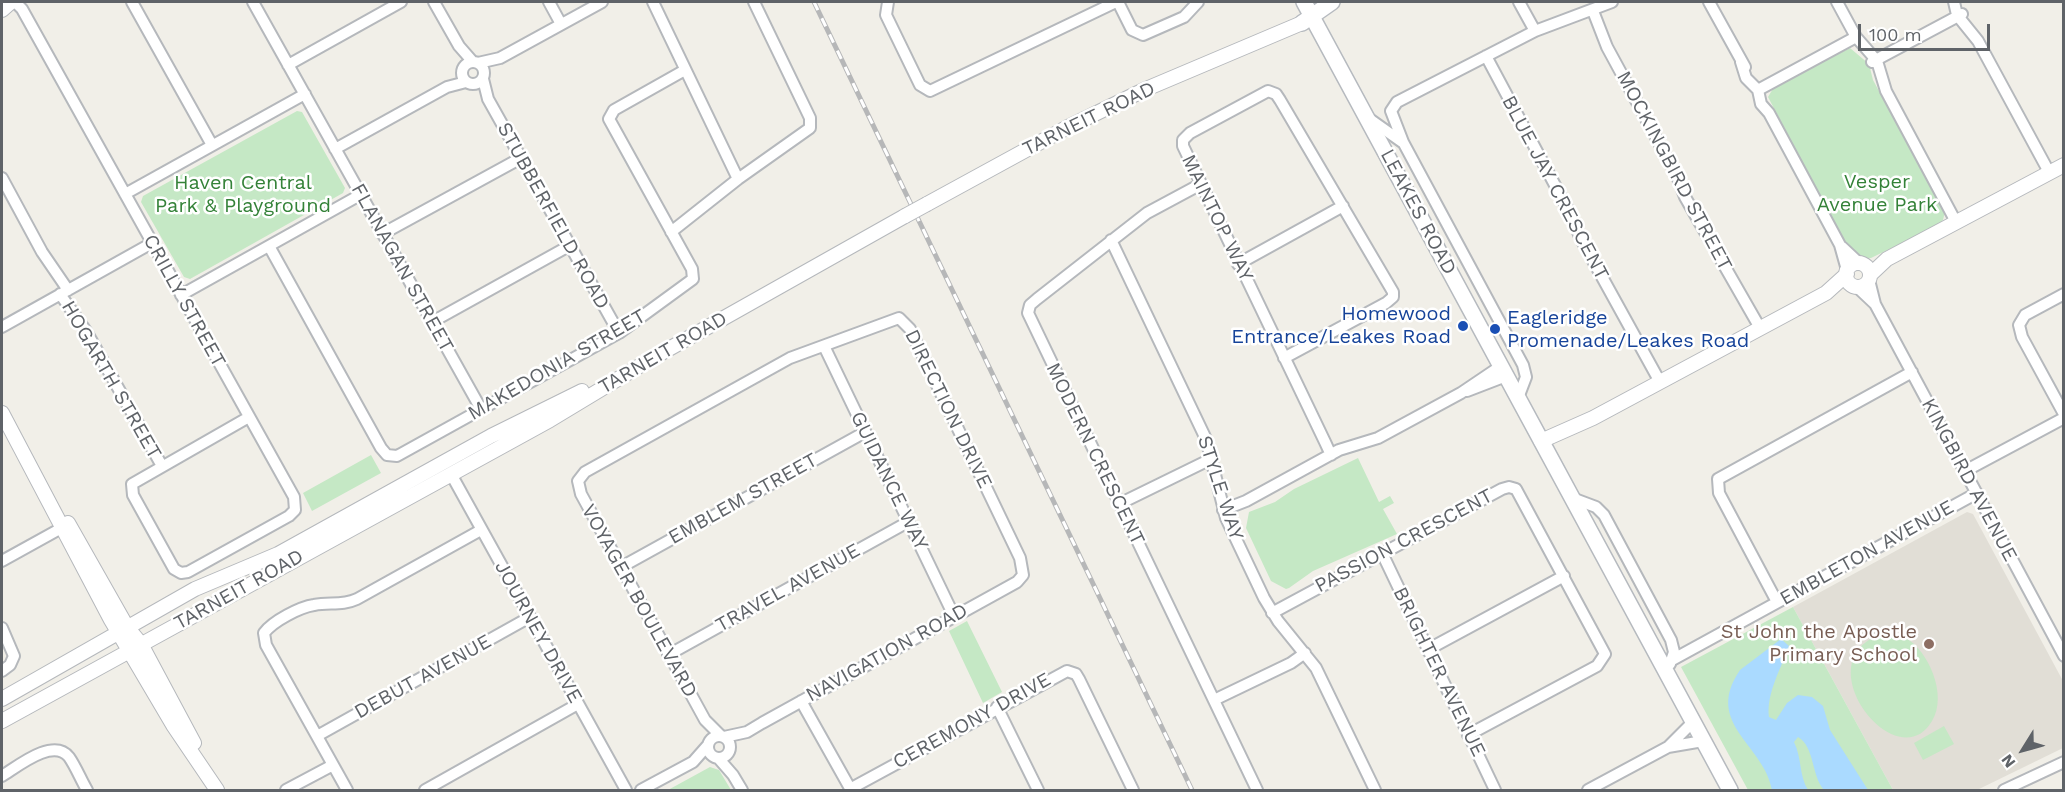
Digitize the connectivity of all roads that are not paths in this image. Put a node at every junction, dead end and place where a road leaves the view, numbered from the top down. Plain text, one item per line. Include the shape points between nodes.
1 (13, 2) edge
2 (132, 2) edge
3 (253, 2) edge
4 (401, 2) edge
5 (434, 2) edge
6 (549, 2) edge
7 (602, 2) edge
8 (653, 2) edge
9 (754, 2) edge
10 (888, 2) edge
11 (1117, 2) edge
12 (1198, 2) edge
13 (1304, 2) edge
14 (1332, 2) edge
15 (1519, 2) edge
16 (1612, 2) edge
17 (1708, 2) edge
18 (1837, 2) edge
19 (1954, 2) edge
20 (1960, 2) edge
21 (2, 10) edge
22 (1593, 11) junction
23 (1960, 15) junction
24 (1307, 20) junction
25 (561, 24) junction
26 (1535, 31) junction
27 (1856, 37) junction
28 (1486, 56) junction
29 (1874, 61) junction
30 (288, 65) junction
31 (685, 70) junction
32 (473, 73) junction
33 (1760, 88) junction
34 (304, 94) junction
35 (1366, 116) junction
36 (1403, 142) junction
37 (212, 145) junction
38 (335, 149) junction
39 (521, 158) junction
40 (2064, 165) edge
41 (2049, 172) junction
42 (2, 178) edge
43 (738, 179) junction
44 (1201, 184) junction
45 (125, 194) junction
46 (360, 195) junction
47 (1343, 206) junction
48 (1956, 222) junction
49 (671, 232) junction
50 (382, 234) junction
51 (1110, 240) junction
52 (152, 243) junction
53 (269, 246) junction
54 (569, 246) junction
55 (1239, 264) junction
56 (1858, 275) junction
57 (64, 292) junction
58 (2064, 294) edge
59 (181, 295) junction
60 (432, 322) junction
61 (2, 327) edge
62 (1760, 328) junction
63 (620, 333) junction
64 (824, 346) junction
65 (1284, 358) junction
66 (640, 366) junction
67 (1503, 371) junction
68 (1912, 372) junction
69 (1660, 382) junction
70 (1518, 398) junction
71 (481, 409) junction
72 (2, 413) edge
73 (2064, 416) edge
74 (249, 417) junction
75 (865, 432) junction
76 (1543, 445) junction
77 (459, 454) junction
78 (1331, 455) junction
79 (1213, 458) junction
80 (162, 466) junction
81 (1965, 471) junction
82 (451, 474) junction
83 (578, 481) joint
84 (1977, 493) junction
85 (1572, 498) junction
86 (1119, 504) junction
87 (1224, 510) junction
88 (350, 515) junction
89 (908, 522) junction
90 (65, 526) junction
91 (481, 530) junction
92 (1383, 553) junction
93 (2, 561) edge
94 (621, 567) junction
95 (1024, 572) joint
96 (1564, 576) junction
97 (1777, 602) junction
98 (1272, 613) junction
99 (954, 616) junction
100 (530, 617) junction
101 (2, 628) edge
102 (123, 629) junction
103 (1671, 640) junction
104 (136, 646) junction
105 (1694, 646) junction
106 (1427, 650) junction
107 (2062, 650) edge
108 (1305, 653) junction
109 (668, 655) junction
110 (1669, 666) junction
111 (2, 670) edge
112 (2, 699) edge
113 (1214, 700) junction
114 (801, 701) junction
115 (578, 704) junction
116 (997, 707) junction
117 (705, 720) junction
118 (2, 721) edge
119 (1693, 722) junction
120 (747, 732) junction
121 (1468, 735) junction
122 (317, 736) junction
123 (723, 737) junction
124 (1703, 741) junction
125 (708, 743) junction
126 (1668, 747) junction
127 (730, 749) junction
128 (718, 759) junction
129 (693, 762) junction
130 (2064, 762) edge
131 (333, 765) junction
132 (734, 775) junction
133 (2, 776) edge
134 (87, 790) edge
135 (218, 790) edge
136 (286, 790) edge
137 (347, 790) edge
138 (425, 790) edge
139 (626, 790) edge
140 (641, 790) edge
141 (742, 790) edge
142 (850, 790) edge
143 (1038, 790) edge
144 (1133, 790) edge
145 (1257, 790) edge
146 (1375, 790) edge
147 (1495, 790) edge
148 (1588, 790) edge
149 (1730, 790) edge
150 (2004, 790) edge

1 - 21 street
1 - 45 street, CRILLY STREET
2 - 37 street
3 - 30 street, FLANAGAN STREET
4 - 30 street
5 - 32 street
6 - 25 street
7 - 25 street
8 - 31 street
9 - 43 street via 811,124 802,135
10 - 11 street via 886,15 920,86 930,91
11 - 12 street via 1130,27 1139,35 1184,16
13 - 24 main road, LEAKES ROAD
14 - 24 main road, TARNEIT ROAD
15 - 26 street
16 - 22 street
17 - 33 street, KINGBIRD AVENUE
18 - 27 street
19 - 23 street
20 - 23 street
22 - 26 street
22 - 62 street, MOCKINGBIRD STREET via 1607,47 1685,197
23 - 29 street
23 - 41 street
24 - 35 main road, LEAKES ROAD
24 - 66 street, TARNEIT ROAD, bridge via 1068,127
25 - 32 street
26 - 28 street
27 - 29 street via 1861,51
27 - 33 street
28 - 36 street via 1397,102 1391,111
28 - 69 street, BLUE JAY CRESCENT
29 - 48 street via 1876,80 1886,91
30 - 34 street, FLANAGAN STREET
31 - 43 street
31 - 49 street, MAKEDONIA STREET via 614,110 609,119
32 - 38 street
32 - 39 street, STUBBERFIELD ROAD
33 - 56 street, KINGBIRD AVENUE via 1761,104
34 - 37 street
34 - 38 street, FLANAGAN STREET
35 - 36 street, LEAKES ROAD
35 - 67 main road, LEAKES ROAD
36 - 70 street via 1523,365 1526,377
37 - 45 street
38 - 46 street, FLANAGAN STREET
39 - 50 street
39 - 54 street, STUBBERFIELD ROAD
40 - 41 street
41 - 48 street
42 - 57 street, HOGARTH STREET
43 - 49 street
44 - 47 street, MAINTOP WAY via 1183,143 1190,133 1261,93 1273,93
44 - 51 street, MODERN CRESCENT via 1147,213
44 - 55 street, MAINTOP WAY
45 - 52 street, CRILLY STREET
46 - 50 street, FLANAGAN STREET
46 - 53 street
47 - 55 street
47 - 65 street via 1390,283 1393,297
48 - 56 street
49 - 63 street, MAKEDONIA STREET via 692,269 693,279
50 - 60 street, FLANAGAN STREET
51 - 79 street, STYLE WAY
51 - 86 street, MODERN CRESCENT via 1034,301 1028,313
52 - 57 street
52 - 59 street, CRILLY STREET
53 - 59 street
53 - 71 street, MAKEDONIA STREET via 387,455 401,454
54 - 60 street
54 - 63 street, STUBBERFIELD ROAD
55 - 65 street, MAINTOP WAY
56 - 62 street
56 - 68 street, KINGBIRD AVENUE
57 - 61 street
57 - 80 street, HOGARTH STREET
58 - 73 street via 2025,315 2019,325
59 - 74 street, CRILLY STREET
60 - 71 street, FLANAGAN STREET
62 - 69 street
63 - 71 street, MAKEDONIA STREET
64 - 75 street, GUIDANCE WAY
64 - 83 street, DIRECTION DRIVE via 790,358 585,472
64 - 95 street, DIRECTION DRIVE via 894,318 906,321 1023,562
65 - 78 street, MAINTOP WAY
66 - 77 street
66 - 82 street, TARNEIT ROAD
67 - 70 main road, LEAKES ROAD
67 - 78 street via 1378,438
68 - 81 street, KINGBIRD AVENUE
68 - 97 street via 1718,479 1719,494
69 - 76 street
70 - 76 main road, LEAKES ROAD
72 - 90 street
73 - 81 street
74 - 80 street
74 - 80 street, CRILLY STREET via 296,507 289,516 188,572 174,568 132,493 136,481
75 - 89 street, GUIDANCE WAY
75 - 94 street, EMBLEM STREET
76 - 85 main road, LEAKES ROAD
77 - 82 street via 450,467
77 - 88 street
78 - 87 street
79 - 86 street
79 - 87 street, STYLE WAY
81 - 84 street, KINGBIRD AVENUE
82 - 88 street via 440,469 388,499
82 - 91 street, JOURNEY DRIVE
82 - 104 street, TARNEIT ROAD
83 - 94 street, VOYAGER BOULEVARD via 578,488
84 - 97 street, EMBLETON AVENUE
84 - 107 street, KINGBIRD AVENUE
85 - 103 street, LEAKES ROAD via 1596,507 1604,515
85 - 110 main road, LEAKES ROAD
86 - 113 street, MODERN CRESCENT
87 - 98 street, STYLE WAY
88 - 102 street via 278,554 195,589
89 - 99 street, GUIDANCE WAY
89 - 109 street, TRAVEL AVENUE
90 - 93 street
90 - 102 street
91 - 100 street, JOURNEY DRIVE
91 - 122 street via 352,601 309,606 266,630 266,645
92 - 96 street, PASSION CRESCENT via 1511,487 1519,493
92 - 98 street, PASSION CRESCENT
92 - 106 street, BRIGHTER AVENUE
94 - 109 street, VOYAGER BOULEVARD
95 - 99 street, NAVIGATION ROAD via 1017,582
96 - 106 street
96 - 121 street, PASSION CRESCENT via 1604,649 1601,663
97 - 105 street, EMBLETON AVENUE
98 - 108 street, STYLE WAY
99 - 114 street, NAVIGATION ROAD
100 - 115 street, JOURNEY DRIVE
100 - 122 street, DEBUT AVENUE
101 - 111 street via 14,656
102 - 104 street
102 - 112 street
103 - 105 street via 1684,647
103 - 110 street, LEAKES ROAD via 1674,652
104 - 118 street, TARNEIT ROAD
104 - 135 street via 173,725
105 - 110 street, EMBLETON AVENUE
106 - 121 street, BRIGHTER AVENUE
108 - 113 street
108 - 146 street, STYLE WAY
109 - 117 street, VOYAGER BOULEVARD
110 - 119 main road, LEAKES ROAD
113 - 145 street, MODERN CRESCENT
114 - 120 street, NAVIGATION ROAD
114 - 142 street
115 - 138 street
115 - 139 street, JOURNEY DRIVE
116 - 142 street, CEREMONY DRIVE
116 - 143 street
116 - 144 street, CEREMONY DRIVE via 1060,672 1076,674
117 - 123 street, VOYAGER BOULEVARD
117 - 125 street, VOYAGER BOULEVARD
119 - 124 main road, LEAKES ROAD
119 - 126 street
120 - 123 street, NAVIGATION ROAD
120 - 127 street, NAVIGATION ROAD
121 - 147 street, BRIGHTER AVENUE
122 - 131 street
123 - 125 street via 716,736
123 - 127 street
124 - 126 street
124 - 149 main road, LEAKES ROAD
125 - 128 street via 709,753
125 - 129 street
126 - 148 street
127 - 128 street
127 - 132 street
128 - 129 street
128 - 132 street
129 - 140 street
130 - 150 street
131 - 136 street
131 - 137 street
132 - 141 street
133 - 134 street via 48,750 59,750 68,756

